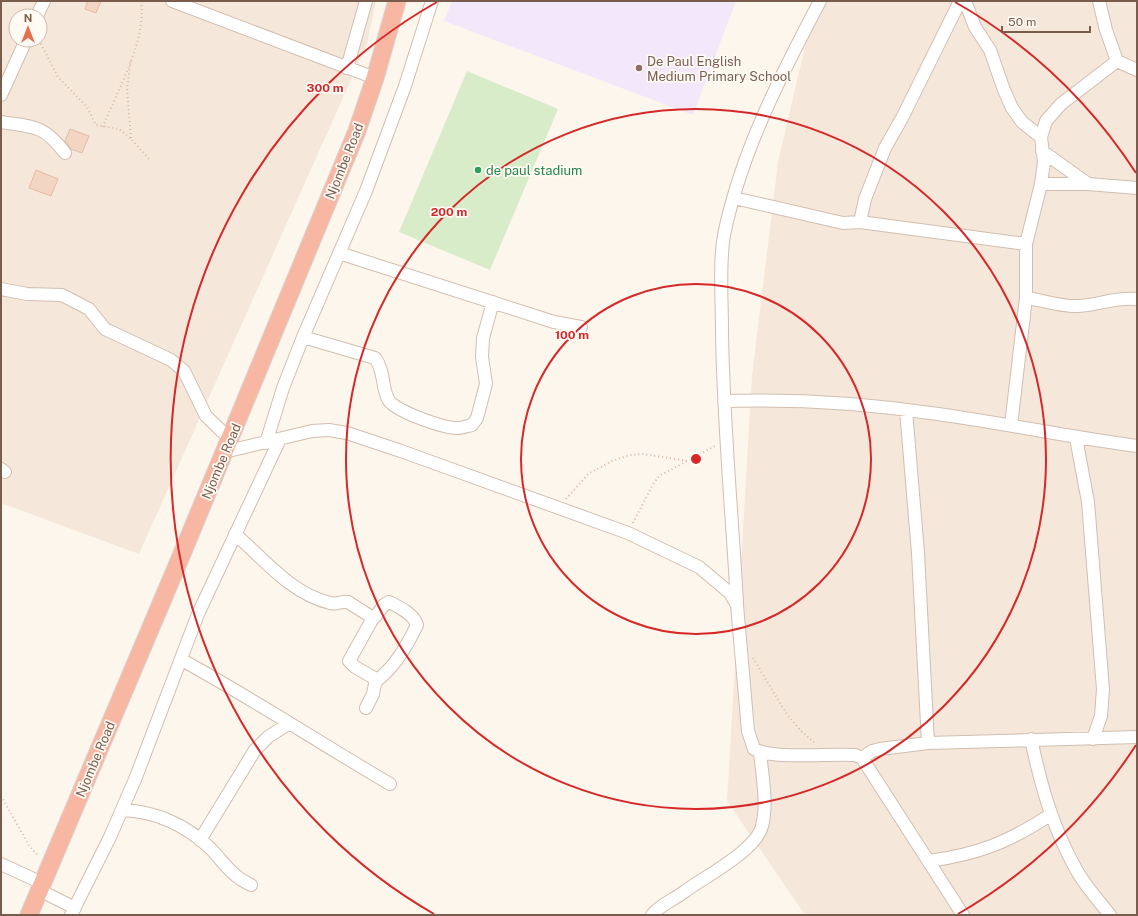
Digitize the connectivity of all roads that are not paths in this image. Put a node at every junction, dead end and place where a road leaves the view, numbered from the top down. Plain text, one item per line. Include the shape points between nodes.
1 (172, 1) edge
2 (366, 1) edge
3 (397, 1) edge
4 (432, 1) edge
5 (820, 1) edge
6 (960, 1) edge
7 (965, 1) edge
8 (1099, 1) edge
9 (22, 48) edge
10 (1118, 61) junction
11 (347, 68) junction
12 (1137, 70) edge
13 (375, 78) junction
14 (1, 95) edge
15 (1, 122) edge
16 (1041, 137) junction
17 (1042, 151) junction
18 (65, 153) dead end
19 (1041, 184) junction
20 (1088, 184) junction
21 (1137, 188) edge
22 (734, 198) junction
23 (860, 222) junction
24 (1026, 244) junction
25 (339, 252) junction
26 (1, 289) edge
27 (1026, 298) junction
28 (1137, 299) edge
29 (493, 302) junction
30 (581, 328) dead end
31 (303, 337) junction
32 (724, 401) junction
33 (906, 410) junction
34 (1011, 425) junction
35 (1076, 438) junction
36 (280, 439) junction
37 (266, 443) junction
38 (227, 446) junction
39 (1137, 446) edge
40 (235, 534) junction
41 (737, 605) junction
42 (373, 618) junction
43 (182, 660) junction
44 (376, 681) junction
45 (366, 708) dead end
46 (288, 724) junction
47 (1137, 737) edge
48 (1031, 739) junction
49 (1093, 739) junction
50 (928, 743) junction
51 (760, 752) junction
52 (862, 758) junction
53 (390, 784) dead end
54 (122, 810) junction
55 (1050, 815) junction
56 (200, 840) junction
57 (929, 861) junction
58 (1, 864) edge
59 (251, 885) dead end
60 (41, 886) junction
61 (73, 912) edge
62 (29, 915) edge
63 (652, 915) edge
64 (963, 915) edge
65 (1110, 915) edge

1 - 11 street
2 - 11 street
3 - 13 highway, Njombe Road
4 - 25 street via 405,86 366,191
5 - 22 street via 761,121
6 - 23 street via 885,148 867,193
7 - 16 street via 975,27 990,50 1012,108 1022,122
8 - 10 street via 1106,30
9 - 14 street
10 - 12 street
10 - 16 street via 1061,104 1046,121
11 - 13 street
13 - 38 highway, Njombe Road via 357,132
15 - 18 street via 44,131 54,138
16 - 17 street
17 - 19 street via 1044,162
17 - 20 street
19 - 20 street
19 - 24 street
20 - 21 street
22 - 23 street via 843,223
22 - 32 street via 724,236 722,271
23 - 24 street
24 - 27 street
25 - 29 street
25 - 31 street
26 - 38 street via 27,294 62,295 89,309 105,329 171,360 184,371 206,416
27 - 28 street via 1070,306 1114,299
27 - 34 street
29 - 30 street
29 - 31 street via 483,338 482,357 486,384 477,418 472,425 458,428 444,426 396,408 388,400 380,364 375,358
31 - 37 street via 283,388
32 - 33 street via 784,400
32 - 41 street
33 - 34 street
33 - 50 street via 918,553
34 - 35 street
35 - 39 street
35 - 49 street via 1088,502 1102,689 1101,716
36 - 37 street
36 - 40 street
36 - 41 street via 312,431 347,433 628,533 699,567 730,593
37 - 38 street
38 - 60 highway, Njombe Road
40 - 42 street via 295,588 329,603 348,602
40 - 43 street via 198,614
41 - 51 street via 748,731 754,749
42 - 44 street via 349,661 374,677
42 - 44 street via 389,602 408,614 417,625 408,642
43 - 46 street via 238,690
43 - 54 street
44 - 45 street
46 - 53 street
46 - 56 street via 255,750
47 - 49 street
48 - 49 street
48 - 50 street
48 - 55 street
50 - 52 street via 880,749
51 - 52 street via 796,755 855,754
51 - 63 street via 764,795 759,834 745,849
52 - 57 street
54 - 56 street via 140,810 155,815 173,822
54 - 61 street
55 - 57 street via 995,846
55 - 65 street via 1078,872
56 - 59 street via 233,874
57 - 64 street
58 - 60 street
60 - 61 street
60 - 62 highway, Njombe Road

